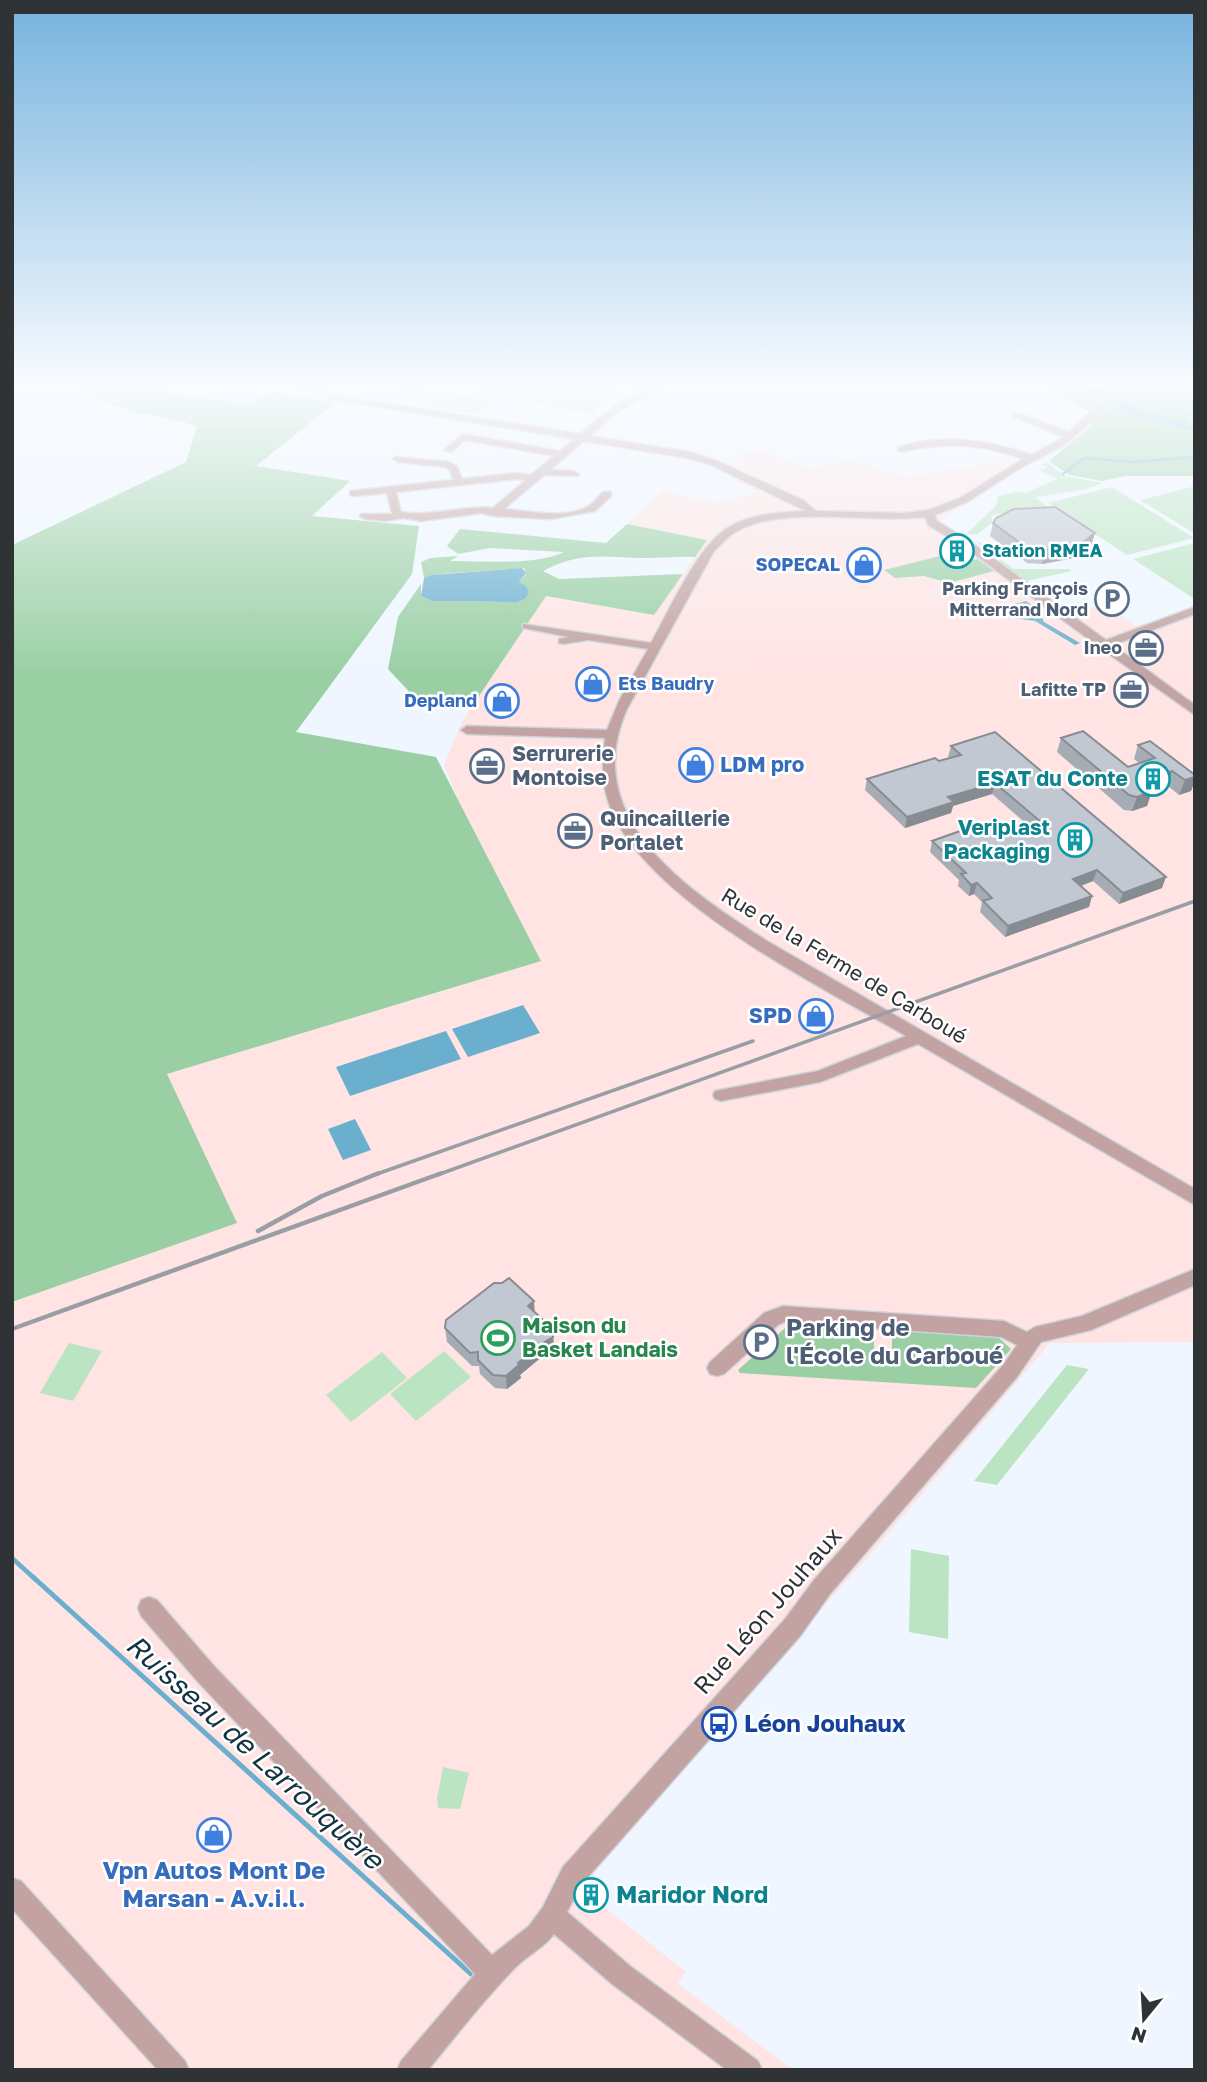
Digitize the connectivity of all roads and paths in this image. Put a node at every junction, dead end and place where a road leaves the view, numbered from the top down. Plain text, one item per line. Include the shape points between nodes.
1 (466, 482) edge
2 (531, 482) edge
3 (755, 482) edge
4 (994, 482) edge
5 (459, 483) joint
6 (391, 489) junction
7 (354, 492) dead end
8 (607, 494) dead end
9 (784, 496) junction
10 (493, 513) junction
11 (577, 513) junction
12 (947, 514) junction
13 (781, 515) junction
14 (812, 515) junction
15 (365, 516) dead end
16 (400, 516) junction
17 (931, 518) junction
18 (589, 520) dead end
19 (967, 544) junction
20 (1195, 610) edge
21 (527, 626) dead end
22 (588, 637) junction
23 (563, 641) dead end
24 (1102, 645) junction
25 (654, 647) junction
26 (1195, 711) edge
27 (467, 730) dead end
28 (612, 734) junction
29 (919, 1037) junction
30 (721, 1095) dead end
31 (1195, 1198) edge
32 (1195, 1277) edge
33 (1036, 1337) junction
34 (717, 1368) dead end
35 (149, 1608) dead end
36 (12, 1890) edge
37 (552, 1916) junction
38 (492, 1974) junction
39 (176, 2070) edge
40 (410, 2070) edge
41 (748, 2070) edge

1 - 5 street
2 - 10 street
3 - 9 street
4 - 12 street
5 - 6 street
6 - 7 street
6 - 16 street
8 - 11 street via 591,509
9 - 13 street
9 - 14 street via 806,506
10 - 11 street
10 - 16 street
11 - 18 street
12 - 17 street
12 - 19 street
13 - 14 street, Rue de la Ferme de Carboué
13 - 25 street, Rue de la Ferme de Carboué via 744,524 716,542
14 - 17 street, Rue de la Ferme de Carboué
15 - 16 street
17 - 19 street
19 - 24 street
20 - 24 street
21 - 22 street
22 - 23 street
22 - 25 street
24 - 26 street
25 - 28 street, Rue de la Ferme de Carboué
27 - 28 street
28 - 29 street, Rue de la Ferme de Carboué via 609,776 624,822 672,882 762,945
29 - 30 street via 820,1076
29 - 31 street, Rue de la Ferme de Carboué
32 - 33 street via 1084,1324
33 - 34 street via 1004,1329 783,1314 771,1319
33 - 37 street, Rue Léon Jouhaux via 793,1627 572,1876
35 - 38 street via 206,1674
36 - 39 street
37 - 38 street, Rue Léon Jouhaux via 538,1935
37 - 41 street via 621,1975
38 - 40 street, Rue Léon Jouhaux

